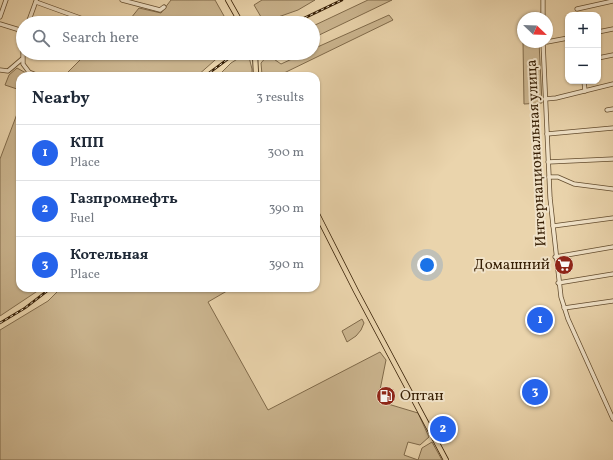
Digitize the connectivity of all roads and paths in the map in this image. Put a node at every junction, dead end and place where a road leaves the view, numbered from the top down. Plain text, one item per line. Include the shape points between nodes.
1 (6, 0) edge
2 (122, 0) edge
3 (228, 0) edge
4 (543, 0) edge
5 (36, 1) edge
6 (613, 1) edge
7 (164, 7) dead end
8 (577, 9) dead end
9 (543, 12) edge
10 (31, 16) edge
11 (76, 16) edge
12 (237, 16) edge
13 (0, 17) edge
14 (0, 24) edge
15 (16, 29) edge
16 (613, 29) edge
17 (601, 31) edge
18 (565, 39) edge
19 (553, 41) edge
20 (545, 48) edge
21 (613, 55) edge
22 (601, 57) edge
23 (21, 60) edge
24 (22, 60) edge
25 (255, 60) edge
26 (0, 70) edge
27 (29, 72) edge
28 (256, 72) edge
29 (584, 84) edge
30 (613, 84) edge
31 (585, 91) junction
32 (545, 99) junction
33 (613, 109) edge
34 (607, 110) dead end
35 (613, 128) edge
36 (547, 134) junction
37 (613, 159) edge
38 (548, 162) junction
39 (549, 177) junction
40 (613, 189) edge
41 (613, 218) edge
42 (320, 220) edge
43 (553, 226) junction
44 (613, 247) edge
45 (555, 257) junction
46 (613, 274) edge
47 (558, 283) junction
48 (613, 302) edge
49 (564, 308) junction
50 (613, 419) edge
51 (446, 460) edge

1 - 13 street
2 - 7 street via 160,10
3 - 12 main road
4 - 9 street
5 - 10 street
5 - 11 street
6 - 8 street
14 - 15 street
16 - 17 street
18 - 19 street
20 - 32 street, Интернациональная улица
21 - 22 street
23 - 26 street via 10,70
24 - 27 street
25 - 28 main road
29 - 31 street
30 - 31 street
31 - 32 street
32 - 36 street, Интернациональная улица
33 - 34 street
35 - 36 street
36 - 38 street, Интернациональная улица
37 - 38 street
38 - 39 street, Интернациональная улица
39 - 40 street via 558,177 574,184
39 - 43 street, Интернациональная улица
41 - 43 street
42 - 51 main road
43 - 45 street, Интернациональная улица
44 - 45 street
45 - 47 street, Интернациональная улица
46 - 47 street
47 - 49 street, Интернациональная улица
48 - 49 street
49 - 50 street, Интернациональная улица

